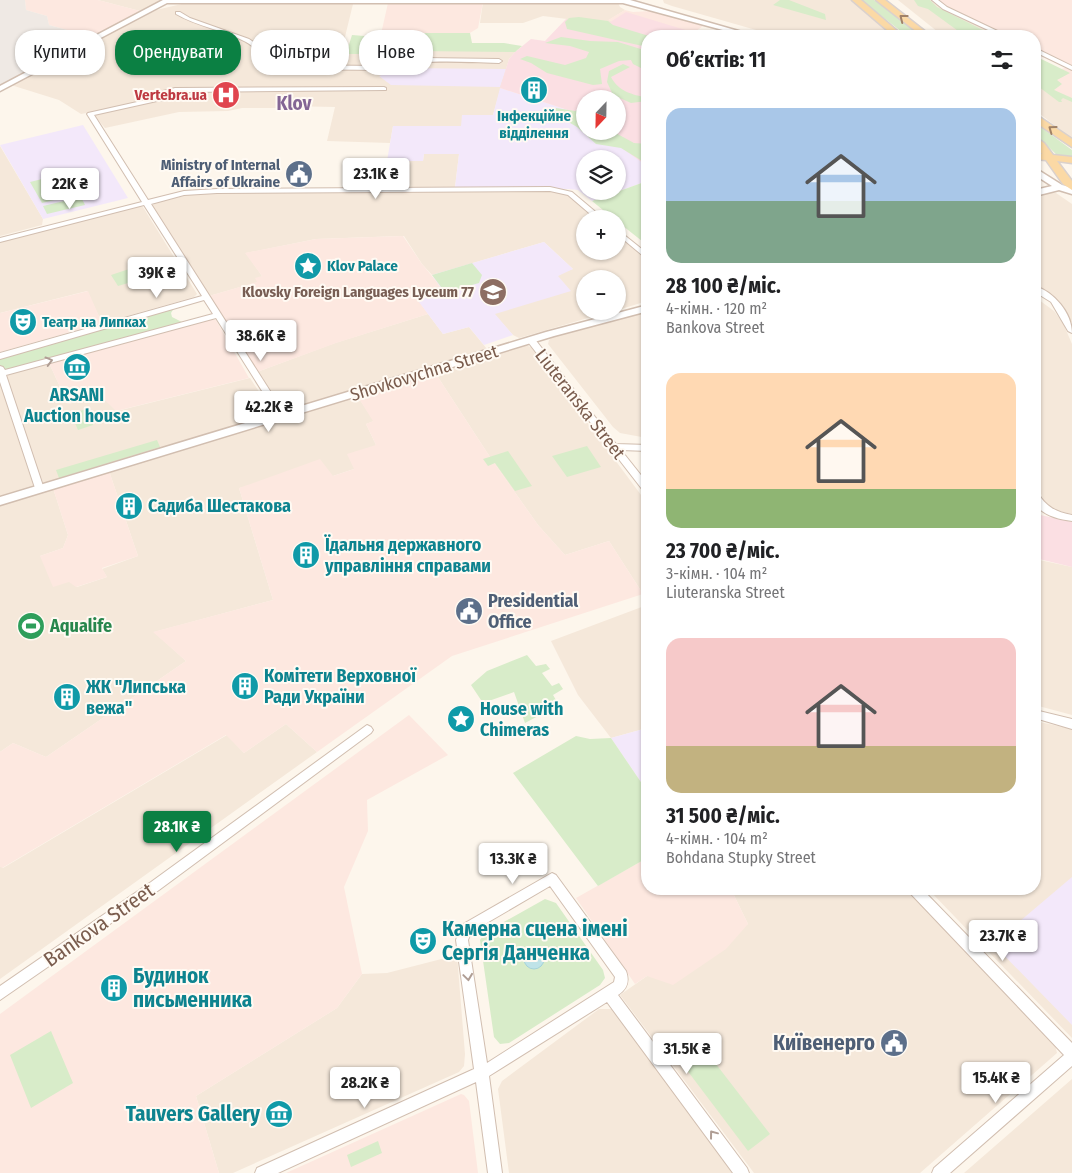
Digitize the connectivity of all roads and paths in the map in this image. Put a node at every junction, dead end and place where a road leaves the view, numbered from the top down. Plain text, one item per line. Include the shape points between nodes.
1 (168, 0) edge
2 (618, 0) edge
3 (856, 0) edge
4 (880, 0) edge
5 (935, 0) edge
6 (731, 30) edge
7 (892, 30) edge
8 (919, 30) edge
9 (992, 30) edge
10 (1041, 53) edge
11 (499, 61) dead end
12 (1072, 68) edge
13 (0, 89) edge
14 (384, 89) dead end
15 (1041, 121) edge
16 (1072, 144) edge
17 (1041, 145) edge
18 (1044, 148) junction
19 (1041, 152) edge
20 (1041, 156) edge
21 (1050, 158) junction
22 (1072, 162) edge
23 (1041, 174) edge
24 (1060, 181) junction
25 (1072, 187) edge
26 (1041, 190) edge
27 (1072, 191) edge
28 (1072, 196) edge
29 (146, 202) junction
30 (590, 210) edge
31 (626, 239) edge
32 (0, 240) edge
33 (641, 252) edge
34 (1041, 292) edge
35 (206, 297) junction
36 (641, 310) edge
37 (217, 315) junction
38 (1072, 331) edge
39 (531, 340) junction
40 (0, 356) edge
41 (0, 372) edge
42 (282, 416) junction
43 (615, 447) junction
44 (641, 448) edge
45 (641, 481) edge
46 (40, 489) junction
47 (0, 501) edge
48 (1041, 507) edge
49 (1072, 518) edge
50 (1041, 716) edge
51 (1072, 724) edge
52 (367, 730) dead end
53 (920, 895) edge
54 (0, 994) edge
55 (609, 994) junction
56 (1072, 1055) edge
57 (481, 1072) junction
58 (262, 1173) edge
59 (495, 1173) edge
60 (742, 1173) edge
61 (939, 1173) edge

1 - 2 street
1 - 11 street via 188,19 247,40 280,67 382,68 428,60
1 - 13 street
2 - 6 street
3 - 7 main road
8 -> 4 main road
5 - 9 street
10 - 12 street
14 - 29 street via 186,90 180,97 90,114
16 -> 15 main road
17 - 18 main road
18 - 19 main road
18 - 21 main road
20 - 21 main road
21 - 22 main road
21 - 24 main road via 1051,172
22 - 24 main road via 1062,168
23 - 24 street
24 - 25 main road
24 - 26 street
24 - 27 street
24 - 28 main road
29 - 30 street via 184,193 217,191 550,189 570,193
29 - 32 street
29 - 35 street
31 - 33 street
34 - 38 street via 1054,301
35 - 37 street
35 - 40 street
36 - 39 street, Shovkovychna Street
41 -> 37 street
37 - 42 street
39 - 42 street, Shovkovychna Street
39 - 43 street, Liuteranska Street
41 - 46 street
42 - 46 street, Shovkovychna Street
43 - 44 street
43 - 45 street, Liuteranska Street
46 - 47 street, Shovkovychna Street
48 - 49 street via 1052,514
50 - 51 street
52 - 54 street, Bankova Street via 156,886
53 - 56 street
55 - 57 street via 504,1061
55 -> 57 street via 622,985 621,975 552,879 469,927 462,940
60 -> 55 street
56 - 61 street
57 - 58 street
57 - 59 street

